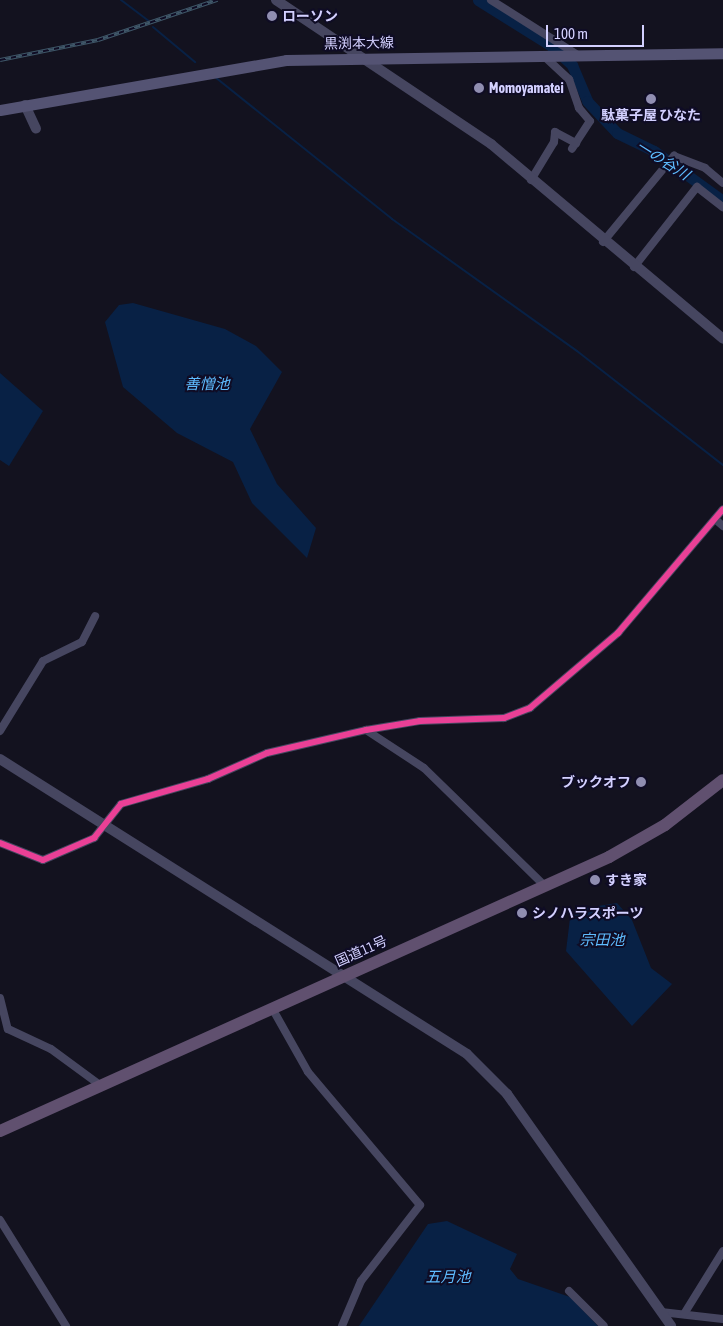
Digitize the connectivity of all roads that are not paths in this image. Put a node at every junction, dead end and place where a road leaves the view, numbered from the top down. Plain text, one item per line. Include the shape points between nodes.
1 (276, 0) edge
2 (491, 0) edge
3 (723, 53) edge
4 (541, 54) junction
5 (576, 54) junction
6 (361, 57) junction
7 (25, 105) junction
8 (0, 110) edge
9 (36, 129) dead end
10 (531, 180) junction
11 (723, 184) edge
12 (723, 207) edge
13 (603, 242) junction
14 (634, 267) junction
15 (723, 339) edge
16 (723, 508) edge
17 (715, 520) junction
18 (723, 526) edge
19 (95, 616) dead end
20 (366, 730) junction
21 (0, 731) edge
22 (0, 759) edge
23 (723, 780) edge
24 (105, 823) junction
25 (0, 843) edge
26 (544, 885) junction
27 (340, 977) junction
28 (0, 998) edge
29 (272, 1008) junction
30 (100, 1085) junction
31 (0, 1131) edge
32 (0, 1220) edge
33 (723, 1251) edge
34 (569, 1291) dead end
35 (661, 1312) junction
36 (684, 1314) junction
37 (723, 1319) edge
38 (66, 1326) edge
39 (342, 1326) edge
40 (604, 1326) edge
41 (671, 1326) edge

1 - 6 street
2 - 5 street
3 - 5 main road, 黒渕本大線
4 - 5 main road, 黒渕本大線
4 - 6 main road, 黒渕本大線
4 - 10 street via 558,64 590,121 574,146 555,132 554,142
6 - 7 main road, 黒渕本大線 via 242,65
6 - 10 street via 452,114
7 - 8 main road, 黒渕本大線
7 - 9 street
10 - 13 street
11 - 13 street via 706,168 674,156
12 - 14 street via 697,187
13 - 14 street
14 - 15 street
16 - 17 street
17 - 18 street
17 - 20 street via 618,633 530,708 504,718
19 - 21 street via 82,642 43,661
20 - 24 street via 276,750 208,779 121,804
20 - 26 street via 424,768
22 - 24 street
23 - 26 highway, 国道11号 via 632,845
24 - 25 street via 94,838 43,860
24 - 27 street
26 - 27 highway, 国道11号
27 - 29 highway, 国道11号
27 - 35 street via 432,1027 494,1078
28 - 30 street via 8,1029 51,1049
29 - 30 highway, 国道11号
29 - 39 street via 308,1072 420,1205 361,1281
30 - 31 highway, 国道11号
32 - 38 street
33 - 36 street
34 - 40 street
35 - 36 street
35 - 41 street
36 - 37 street

